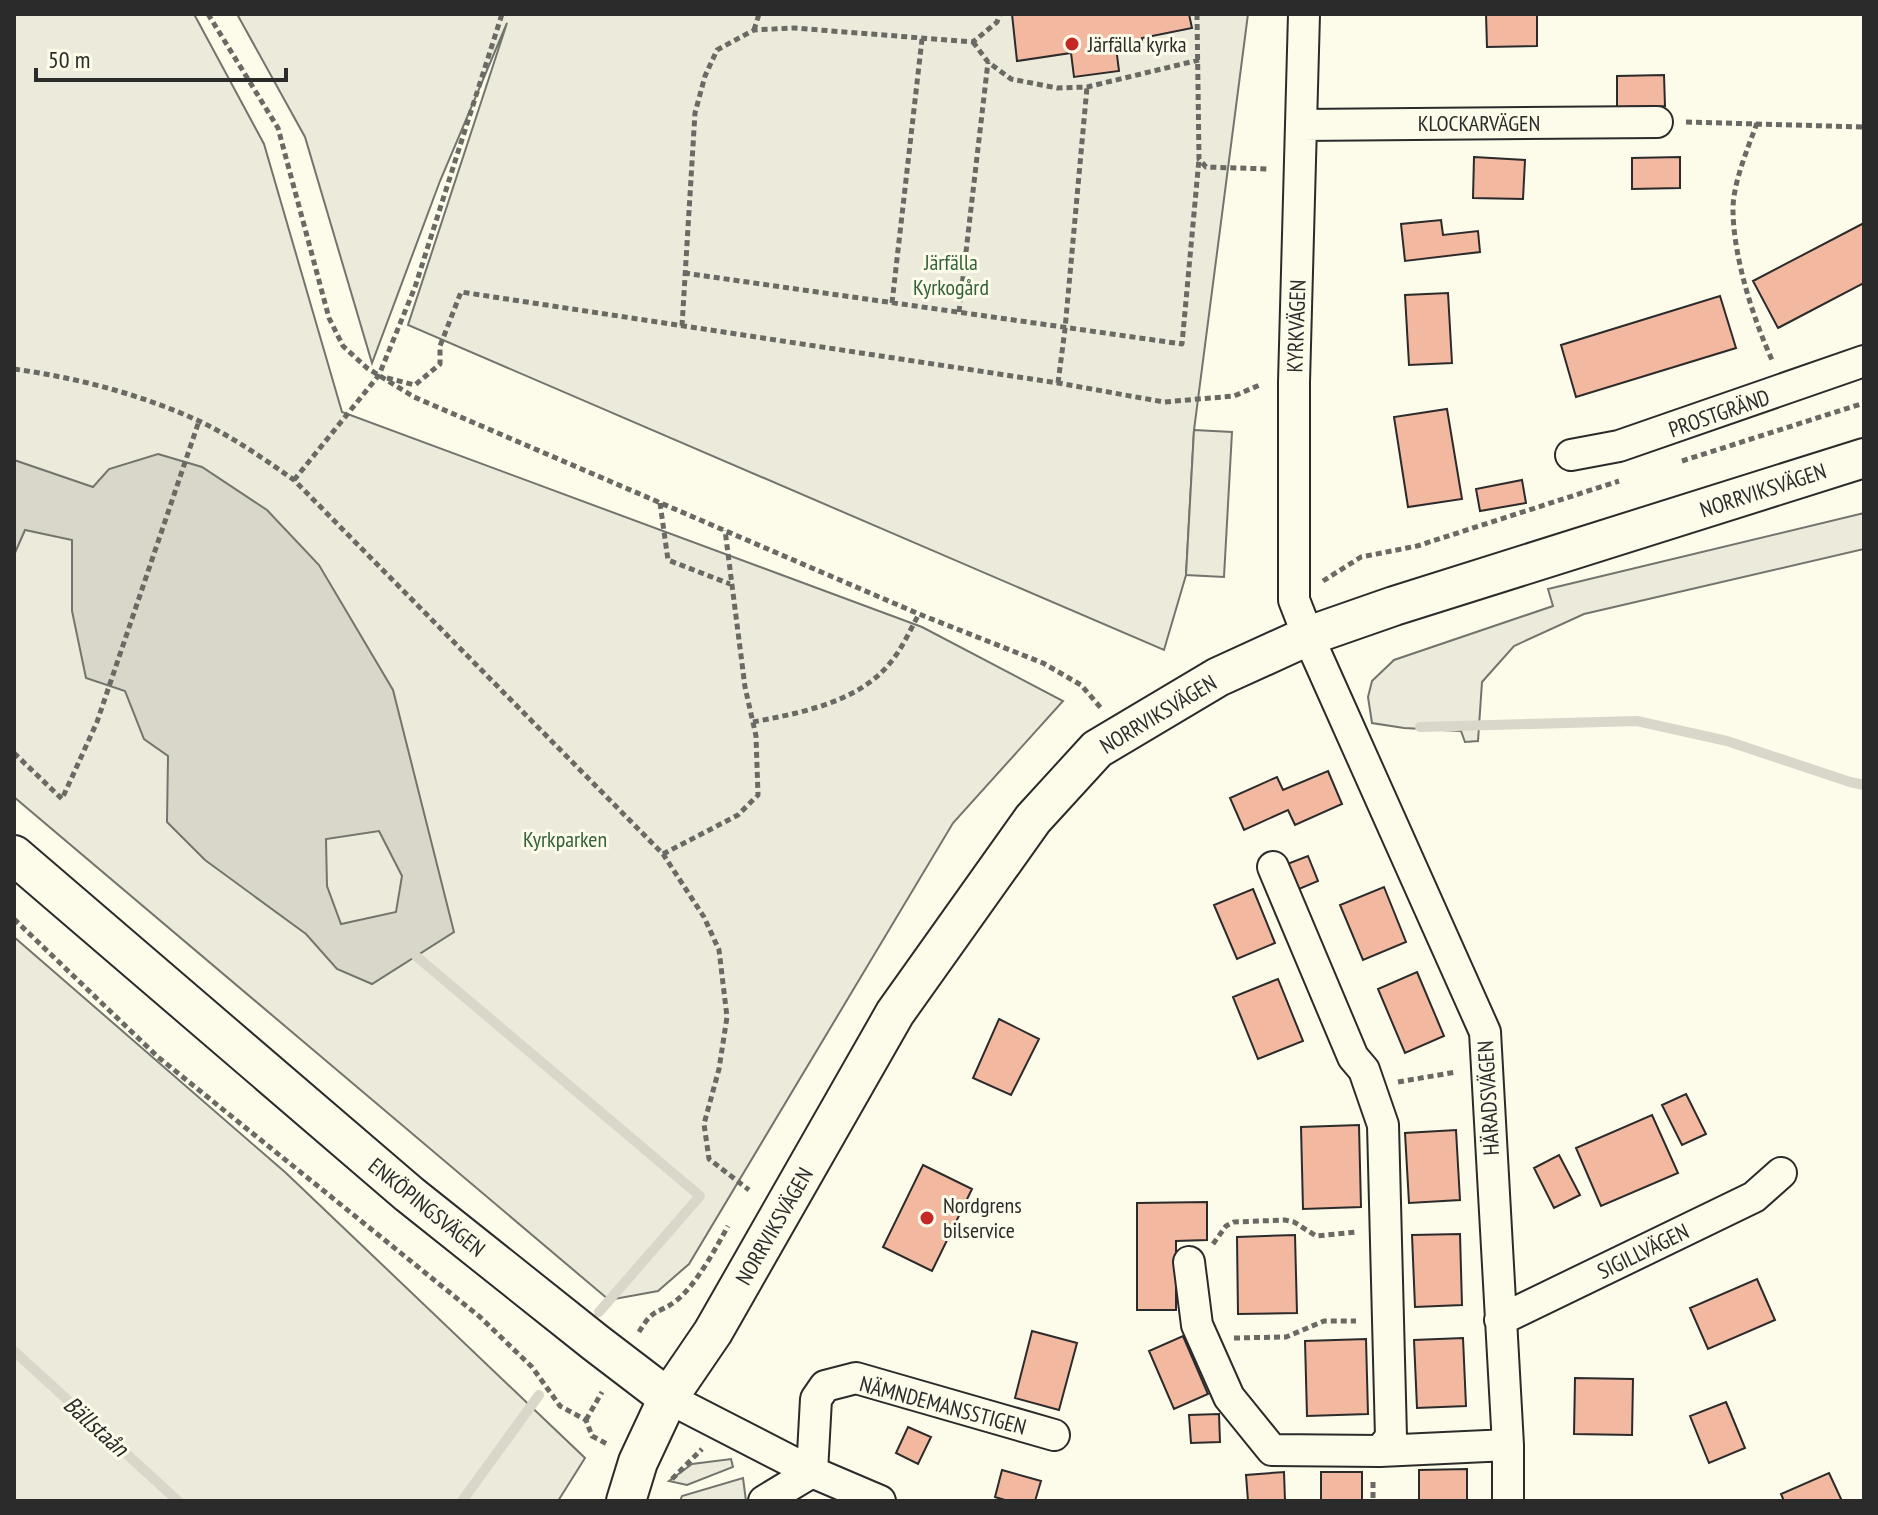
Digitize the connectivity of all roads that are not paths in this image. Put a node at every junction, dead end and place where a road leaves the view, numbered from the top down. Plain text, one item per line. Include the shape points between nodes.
1 (1304, 14) edge
2 (1657, 122) road end
3 (1302, 125) junction
4 (1864, 361) edge
5 (1571, 455) dead end
6 (1864, 458) edge
7 (1308, 636) junction
8 (14, 855) edge
9 (1273, 867) dead end
10 (1781, 1173) dead end
11 (1189, 1262) road end
12 (1500, 1320) junction
13 (668, 1398) junction
14 (1054, 1435) dead end
15 (1508, 1445) junction
16 (1380, 1451) junction
17 (812, 1472) junction
18 (626, 1501) edge
19 (764, 1501) edge
20 (880, 1501) edge
21 (1508, 1501) edge

1 - 3 street, KYRKVÄGEN
2 - 3 street, KLOCKARVÄGEN
3 - 7 street, KYRKVÄGEN via 1294,600
4 - 5 street, PROSTGRÄND via 1619,446
6 - 7 street, NORRVIKSVÄGEN
7 - 12 street, HÄRADSVÄGEN via 1485,1032
7 - 13 street, NORRVIKSVÄGEN via 1218,677 1097,749 1033,819 895,1013 713,1332
8 - 13 street, ENKÖPINGSVÄGEN via 409,1194
9 - 16 street via 1353,1057 1364,1070 1383,1125 1391,1437
10 - 12 street, SIGILLVÄGEN via 1754,1197
11 - 16 street via 1197,1325 1229,1397 1272,1450
12 - 15 street, HÄRADSVÄGEN
13 - 17 street, ENKÖPINGSVÄGEN
13 - 18 street, NORRVIKSVÄGEN
14 - 17 street, NÄMNDEMANSSTIGEN via 856,1378 825,1386 816,1399
15 - 16 street
15 - 21 street, HÄRADSVÄGEN
17 - 19 street
17 - 20 street, ENKÖPINGSVÄGEN

